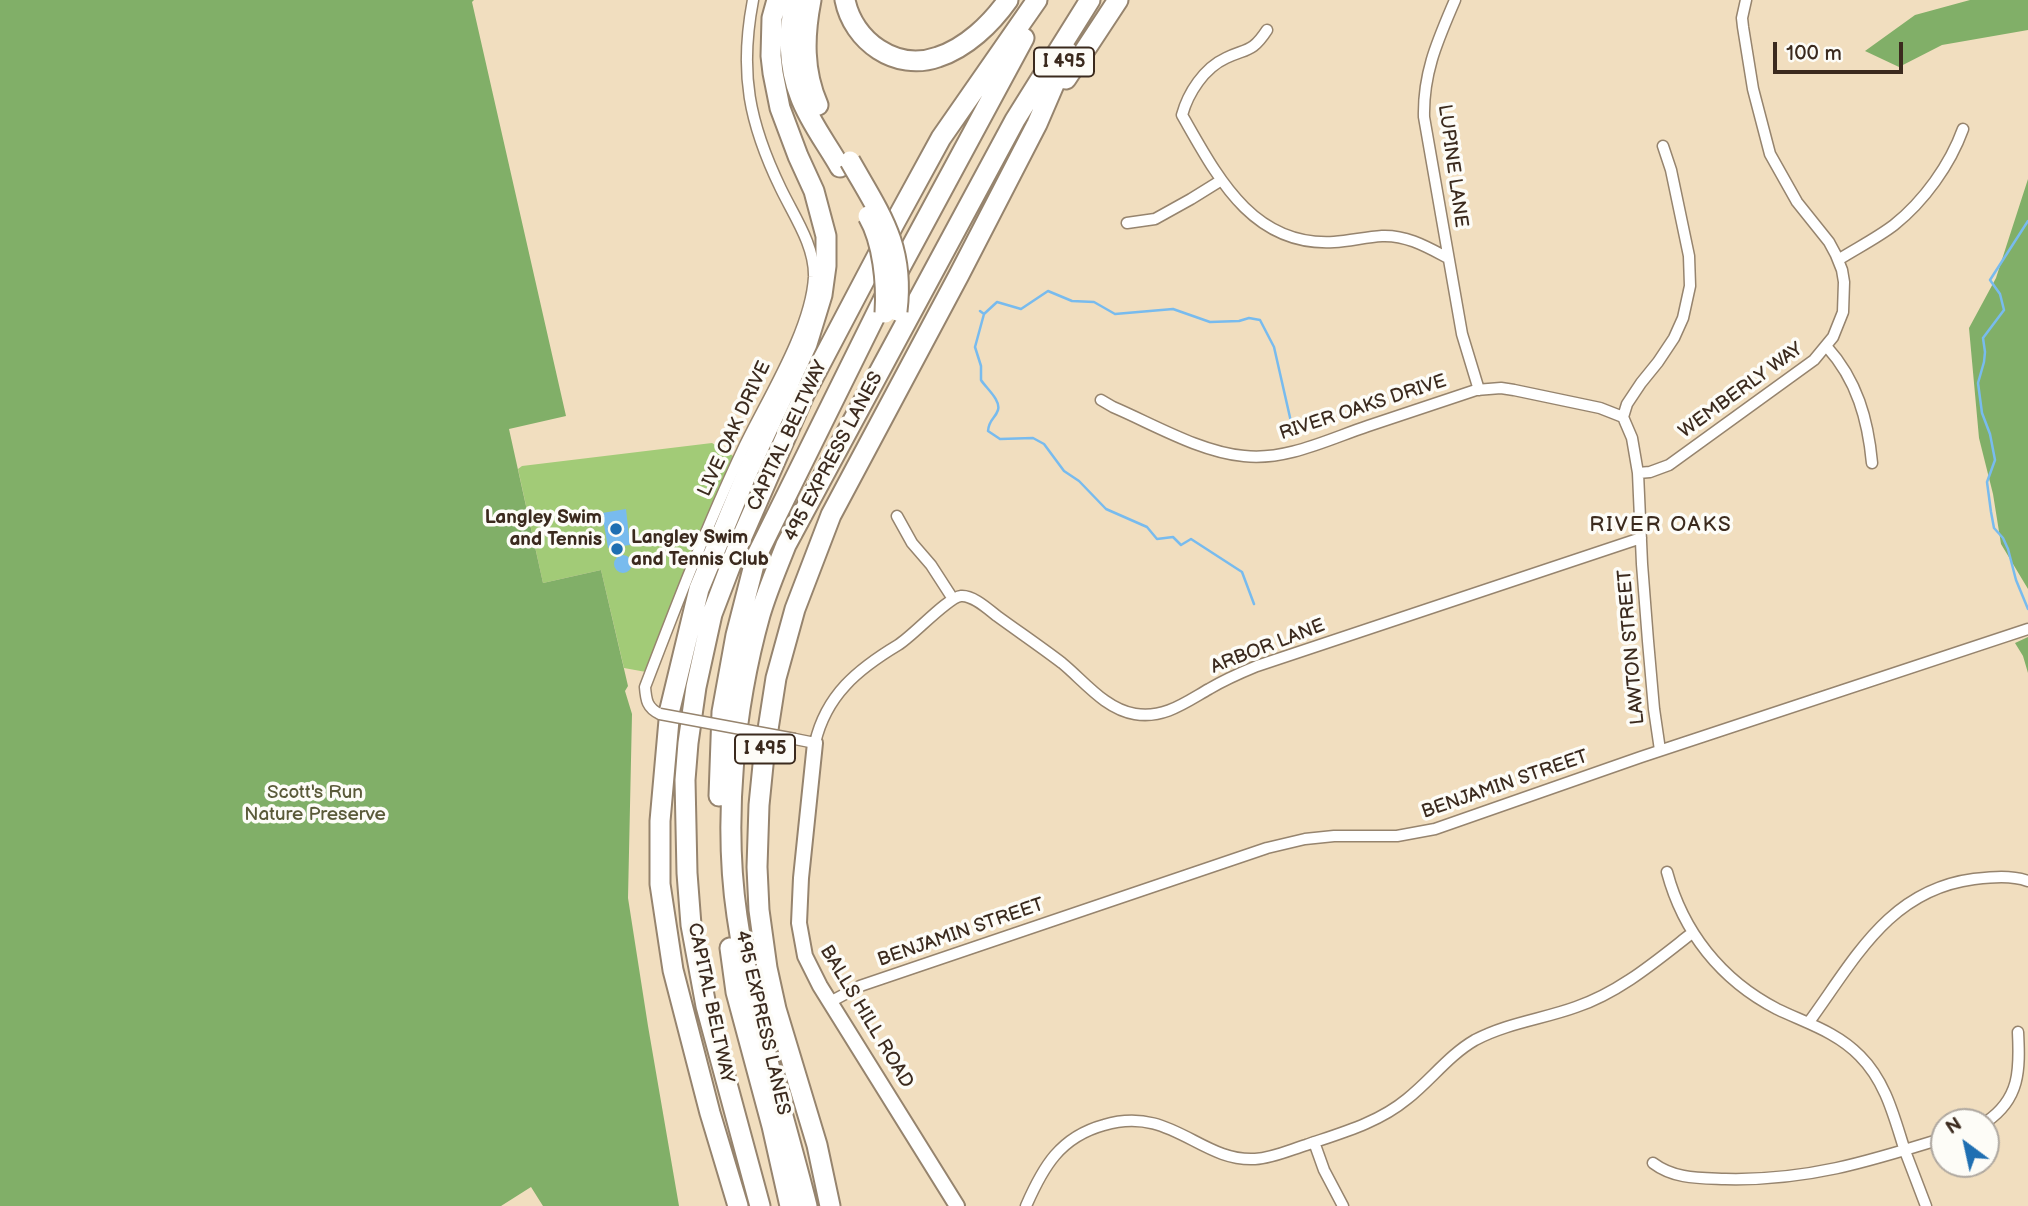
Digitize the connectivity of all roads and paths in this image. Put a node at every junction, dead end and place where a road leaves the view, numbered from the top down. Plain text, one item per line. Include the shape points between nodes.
1 (753, 0) edge
2 (777, 0) edge
3 (795, 0) edge
4 (811, 0) edge
5 (845, 0) edge
6 (1008, 0) edge
7 (1037, 0) edge
8 (1044, 0) edge
9 (1091, 0) edge
10 (1118, 0) edge
11 (1455, 0) edge
12 (1746, 0) edge
13 (1266, 30) dead end
14 (1037, 124) junction
15 (1963, 129) dead end
16 (1663, 146) dead end
17 (845, 164) junction
18 (1220, 181) junction
19 (1127, 223) dead end
20 (1448, 258) junction
21 (1838, 260) junction
22 (887, 292) junction
23 (891, 314) junction
24 (1827, 347) junction
25 (1479, 390) junction
26 (1101, 400) dead end
27 (1623, 417) junction
28 (1872, 463) dead end
29 (1638, 473) junction
30 (897, 516) dead end
31 (1641, 538) junction
32 (786, 545) junction
33 (756, 557) junction
34 (953, 598) junction
35 (2028, 629) edge
36 (815, 743) junction
37 (1660, 750) junction
38 (685, 780) junction
39 (1667, 872) dead end
40 (2028, 881) edge
41 (1692, 933) junction
42 (830, 1002) junction
43 (1809, 1023) junction
44 (2018, 1032) dead end
45 (693, 1045) junction
46 (2000, 1111) edge
47 (709, 1113) junction
48 (1314, 1142) junction
49 (1930, 1142) edge
50 (817, 1145) junction
51 (1905, 1150) junction
52 (1653, 1163) dead end
53 (724, 1206) edge
54 (738, 1206) edge
55 (760, 1206) edge
56 (790, 1206) edge
57 (807, 1206) edge
58 (830, 1206) edge
59 (838, 1206) edge
60 (957, 1206) edge
61 (1026, 1206) edge
62 (1343, 1206) edge
63 (1926, 1206) edge

1 - 36 street, LIVE OAK DRIVE, bridge via 746,60 750,104 764,152 813,258 812,292 805,320 696,557 645,687 646,701 660,714
2 - 45 highway via 771,56 776,93 814,191 826,236 826,266 807,344 699,589 670,709 660,821 660,884 673,970
3 - 17 highway via 790,43 796,83 811,117
4 - 17 highway via 806,60 811,89
5 - 6 highway via 862,37 894,57 915,61 937,58 961,46
7 - 38 highway, CAPITAL BELTWAY / I 495 via 941,138 804,395 712,614 689,732
8 - 22 highway, 495 EXPRESS LANES
9 - 14 highway, I 495
9 - 32 highway, 495 EXPRESS LANES via 1015,120
10 - 14 highway
11 - 20 street, LUPINE LANE via 1432,57 1424,101
12 - 21 street, WEMBERLY WAY via 1743,27 1770,154 1792,195
13 - 18 street via 1250,50 1212,67 1186,100 1182,115
14 - 50 highway, I 495 via 831,515 794,609 776,678 759,805 759,910 776,1009
15 - 21 street via 1952,154 1913,206 1891,227
16 - 27 street via 1689,256 1690,286 1674,338 1627,404
17 - 22 highway, bridge via 878,241
17 - 23 highway, bridge via 892,237 900,288
18 - 19 street via 1155,219
18 - 20 street via 1249,213 1287,236 1318,242 1401,237
20 - 25 street via 1464,342
21 - 24 street, WEMBERLY WAY via 1844,282 1843,312
22 - 23 highway, bridge
22 - 33 highway, 495 EXPRESS LANES
23 - 32 highway via 877,356 817,468
23 - 33 highway
24 - 28 street via 1860,401
24 - 29 street, WEMBERLY WAY via 1679,458 1660,470
25 - 26 street, RIVER OAKS DRIVE via 1312,445 1256,457 1219,452
25 - 27 street via 1514,390
27 - 29 street, LAWTON STREET
29 - 31 street, LAWTON STREET
30 - 34 street
31 - 34 street, ARBOR LANE via 1257,666 1173,710 1153,714 1135,714 1111,704 979,603
31 - 37 street, LAWTON STREET
32 - 57 highway, 495 EXPRESS LANES via 760,614 730,807 737,914 746,968
33 - 56 highway, 495 EXPRESS LANES via 722,712 719,805 724,913 736,992
34 - 36 street, BALLS HILL ROAD via 914,634 852,678 829,704
35 - 37 street, BENJAMIN STREET
36 - 42 street, BALLS HILL ROAD via 799,923 805,956
37 - 42 street, BENJAMIN STREET via 1435,829 1397,836 1315,838 1271,847 860,986
38 - 45 highway via 678,843 677,938
38 - 55 highway, CAPITAL BELTWAY / I 495 via 688,886 698,969
39 - 41 street
40 - 43 street via 2008,877 1956,882 1909,902 1878,929
41 - 43 street via 1737,982 1775,1008
41 - 48 street via 1616,988 1578,1006 1482,1037 1448,1059 1396,1108
42 - 60 street, BALLS HILL ROAD
43 - 51 street via 1847,1044 1872,1070 1888,1097
44 - 46 street via 2014,1088
45 - 47 highway
47 - 53 highway
47 - 54 highway
48 - 61 street via 1266,1157 1240,1158 1163,1125 1105,1124 1078,1136 1055,1154
48 - 62 street
49 - 51 street
50 - 58 highway, I 495
50 - 59 highway
51 - 52 street via 1844,1168 1741,1180 1679,1176
51 - 63 street

